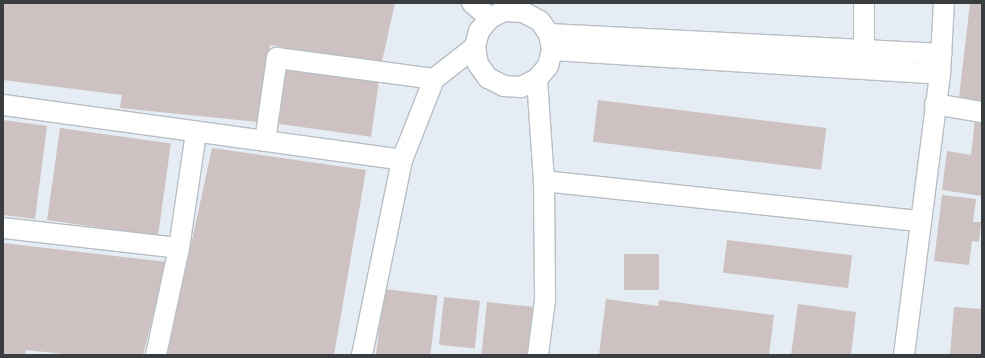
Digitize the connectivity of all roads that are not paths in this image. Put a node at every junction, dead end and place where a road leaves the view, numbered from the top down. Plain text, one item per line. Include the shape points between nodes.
1 (472, 3) edge
2 (864, 3) edge
3 (944, 3) edge
4 (509, 9) edge
5 (550, 42) junction
6 (474, 47) junction
7 (864, 50) junction
8 (941, 54) junction
9 (940, 74) junction
10 (434, 79) junction
11 (537, 79) junction
12 (935, 104) junction
13 (3, 105) edge
14 (982, 112) edge
15 (196, 133) junction
16 (265, 141) junction
17 (402, 160) junction
18 (544, 181) junction
19 (920, 221) junction
20 (3, 228) edge
21 (179, 248) junction
22 (156, 355) edge
23 (362, 355) edge
24 (538, 355) edge
25 (904, 355) edge

1 - 4 street
2 - 7 street
3 - 8 street
4 - 5 street via 540,21
4 - 6 street via 479,31
5 - 7 street
5 - 9 street
5 - 11 street via 548,66
6 - 10 street
6 - 11 street via 478,64 488,78 504,86 521,86
7 - 8 street
8 - 9 street
9 - 12 street
10 - 16 street via 277,58
10 - 17 street
11 - 18 street
12 - 14 street
12 - 19 street
13 - 15 street
15 - 16 street
15 - 21 street
16 - 17 street
17 - 23 street
18 - 19 street
18 - 24 street via 545,300
19 - 25 street
20 - 21 street
21 - 22 street

